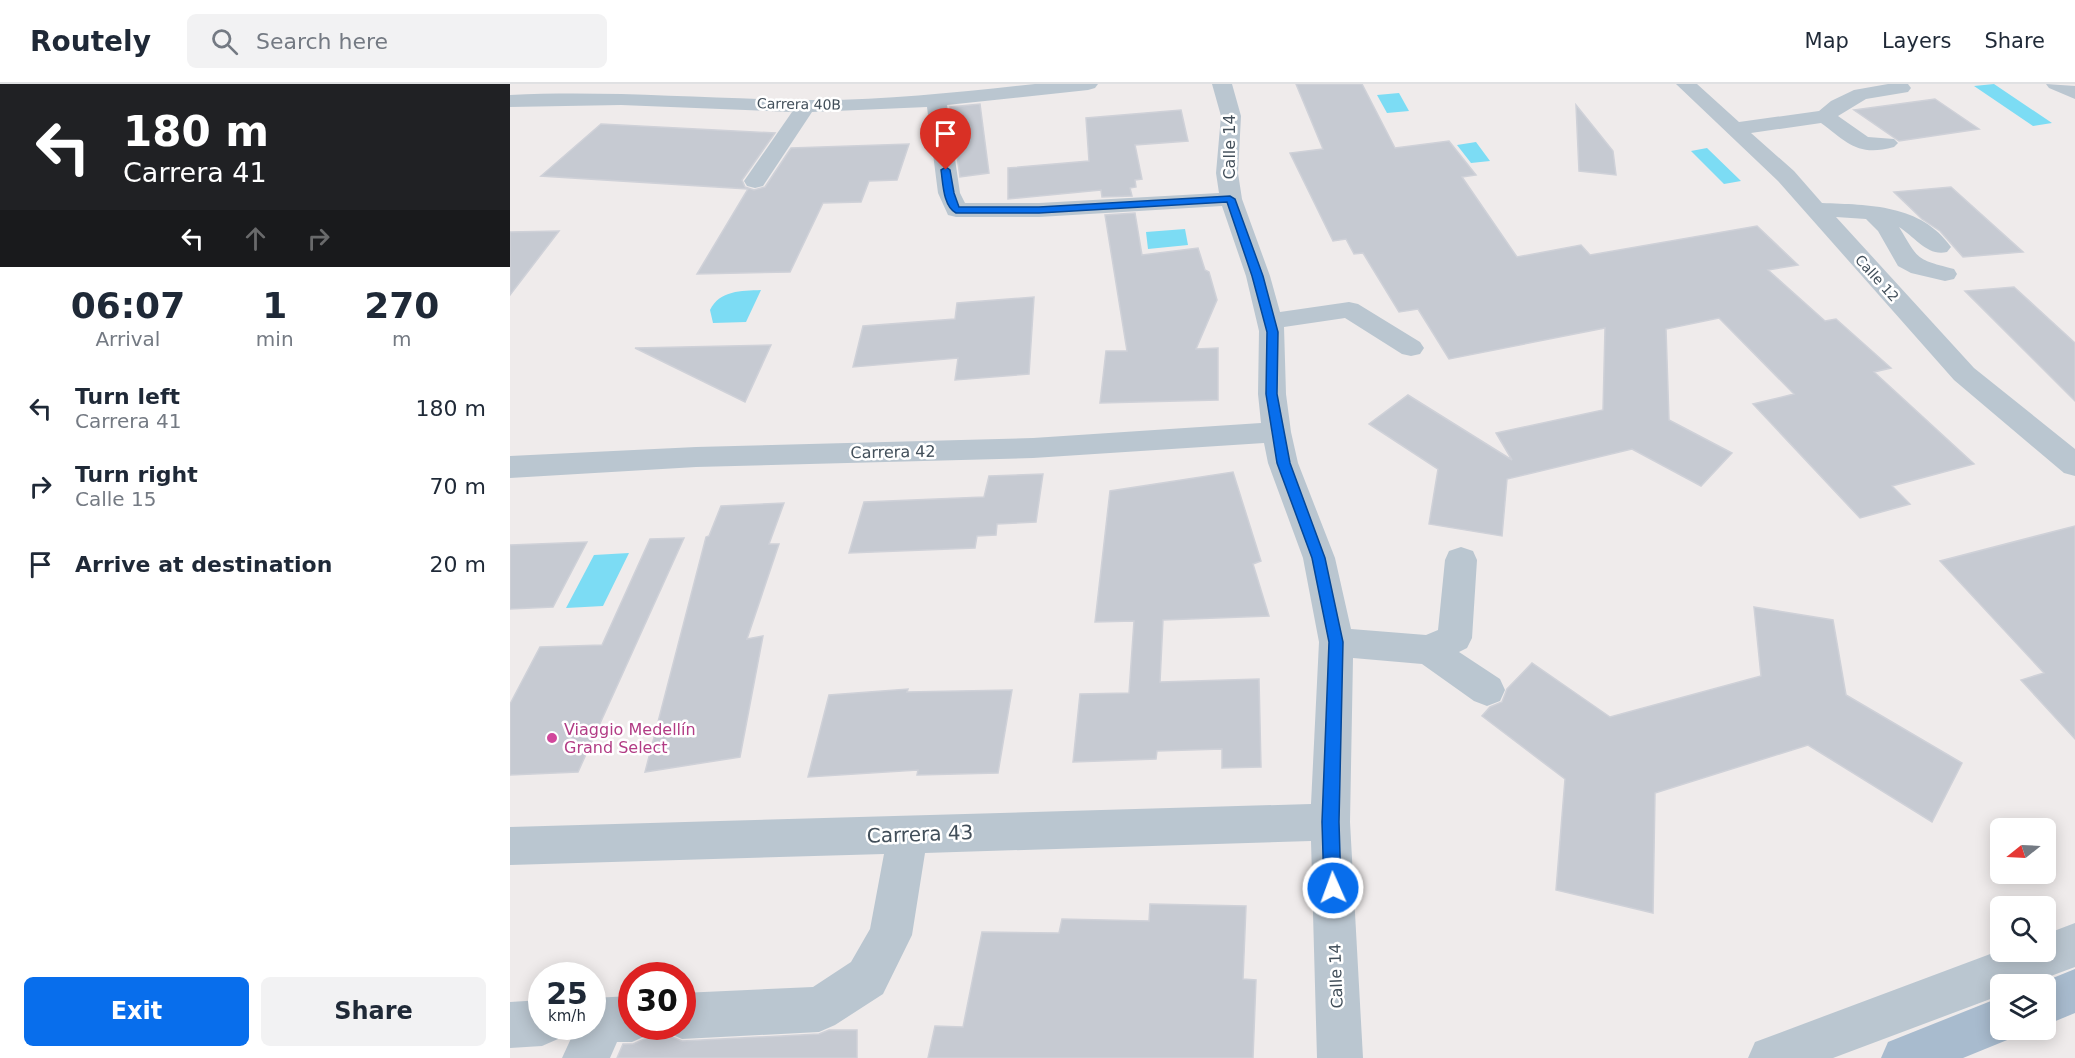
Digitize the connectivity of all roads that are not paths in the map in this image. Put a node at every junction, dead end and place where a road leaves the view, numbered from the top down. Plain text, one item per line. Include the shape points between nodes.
1 (1088, 84) edge
2 (1222, 84) edge
3 (1686, 84) edge
4 (2056, 84) edge
5 (1901, 88) dead end
6 (682, 92) edge
7 (2075, 93) edge
8 (936, 100) junction
9 (510, 101) edge
10 (806, 106) junction
11 (1825, 116) junction
12 (1734, 129) junction
13 (1887, 143) dead end
14 (755, 181) dead end
15 (1230, 199) junction
16 (1814, 209) junction
17 (1872, 212) junction
18 (1939, 248) dead end
19 (1945, 274) dead end
20 (1269, 321) junction
21 (1412, 348) dead end
22 (1276, 432) junction
23 (2075, 465) edge
24 (510, 467) edge
25 (1461, 560) dead end
26 (1336, 642) junction
27 (1429, 650) junction
28 (1487, 690) dead end
29 (1330, 822) junction
30 (908, 834) junction
31 (510, 846) edge
32 (2075, 945) edge
33 (2075, 991) edge
34 (2056, 998) edge
35 (696, 1015) edge
36 (528, 1024) edge
37 (1990, 1024) edge
38 (510, 1025) edge
39 (1340, 1058) edge
40 (1771, 1058) edge
41 (1904, 1058) edge

1 - 8 street, Carrera 40B
2 - 15 street, Calle 14 via 1231,116 1227,173
3 - 12 street, Calle 12
4 - 7 street
5 - 11 street via 1861,94
6 - 9 street, Carrera 40B
6 - 10 street, Carrera 40B
8 - 10 street, Carrera 40B
8 - 15 street via 949,193 956,210 1039,210
10 - 14 street
11 - 12 street
11 - 13 street via 1863,144
12 - 16 street, Calle 12 via 1786,176
15 - 20 street, Calle 14 via 1258,276
16 - 17 street
16 - 23 street, Calle 12 via 1964,374
17 - 18 street via 1903,218
17 - 19 street via 1888,228 1907,261
20 - 21 street via 1349,310
20 - 22 street, Calle 14
22 - 24 street, Carrera 42 via 1033,448 696,457
22 - 26 street, Calle 14 via 1283,463 1319,558
25 - 27 street via 1455,638
26 - 27 street
26 - 29 street, Calle 14
27 - 28 street
29 - 30 street, Carrera 43
29 - 39 street, Calle 14
30 - 31 street, Carrera 43
30 - 35 street via 890,935 867,978 819,1009
32 - 40 street
33 - 34 main road
36 - 38 street
37 - 41 main road

